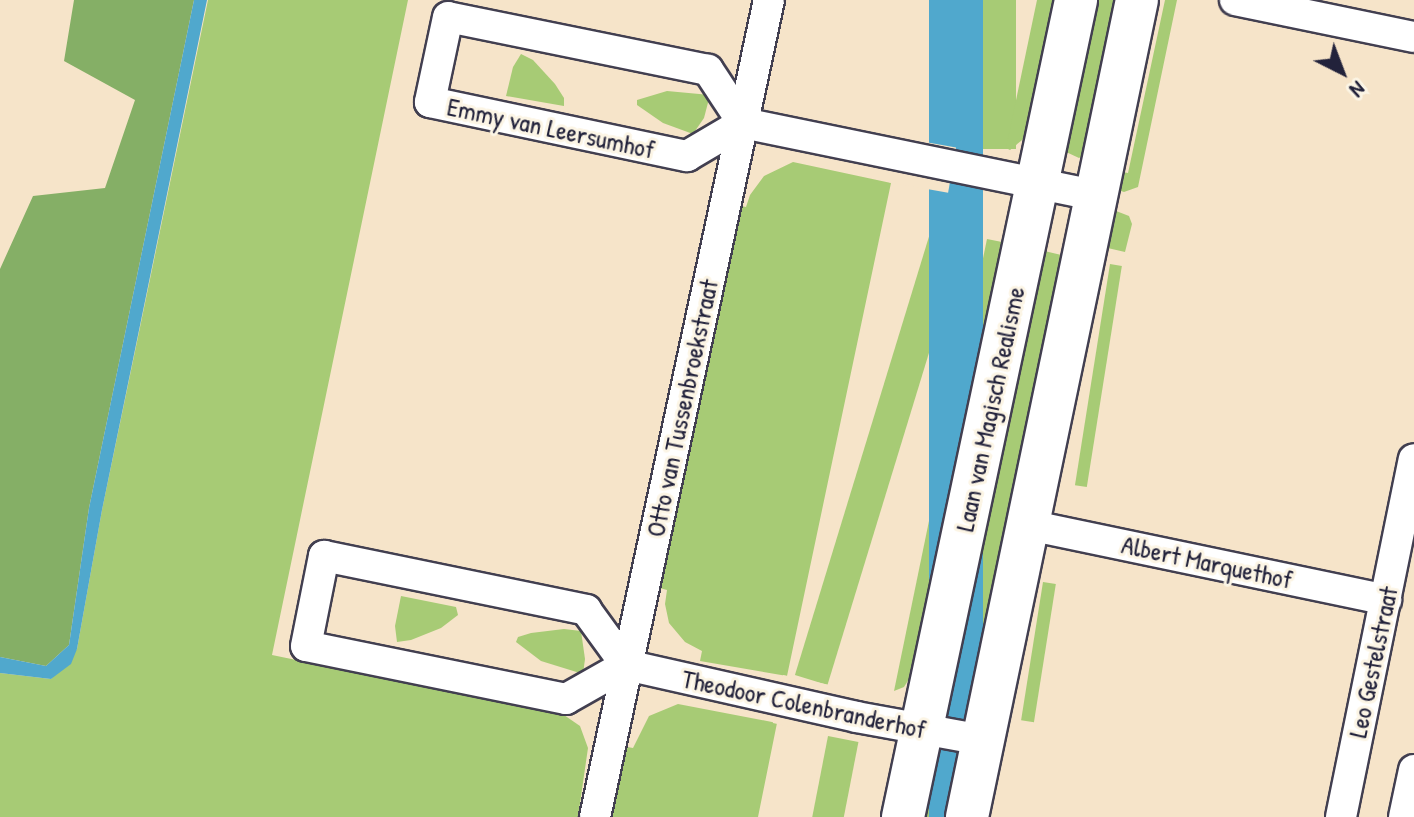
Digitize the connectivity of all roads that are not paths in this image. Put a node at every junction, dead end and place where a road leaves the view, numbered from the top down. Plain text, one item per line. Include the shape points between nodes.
1 (769, 0) edge
2 (1076, 0) edge
3 (1137, 0) edge
4 (1235, 0) edge
5 (490, 12) edge
6 (1414, 37) edge
7 (743, 123) junction
8 (1038, 183) junction
9 (1095, 195) junction
10 (1414, 459) edge
11 (1028, 525) junction
12 (1386, 600) junction
13 (626, 665) junction
14 (921, 730) junction
15 (983, 740) junction
16 (1414, 770) edge
17 (595, 817) edge
18 (903, 817) edge
19 (967, 817) edge
20 (1341, 817) edge
21 (1404, 817) edge

1 - 7 street, Otto van Tussenbroekstraat
2 - 8 main road, Laan van Magisch Realisme
3 - 9 main road
4 - 6 street
5 - 7 street, Emmy van Leersumhof via 708,70
5 - 7 street, Emmy van Leersumhof via 448,17 430,102 687,156
7 - 8 street
7 - 13 street, Otto van Tussenbroekstraat
8 - 9 street
8 - 14 main road, Laan van Magisch Realisme
9 - 11 main road
10 - 12 street, Leo Gestelstraat
11 - 12 street, Albert Marquethof
11 - 15 main road
12 - 20 street, Leo Gestelstraat
13 - 13 street via 566,699 306,646 324,556 586,610
13 - 14 street, Theodoor Colenbranderhof
13 - 17 street, Otto van Tussenbroekstraat
14 - 15 street, Theodoor Colenbranderhof
14 - 18 main road, Laan van Magisch Realisme
15 - 19 main road
16 - 21 street

